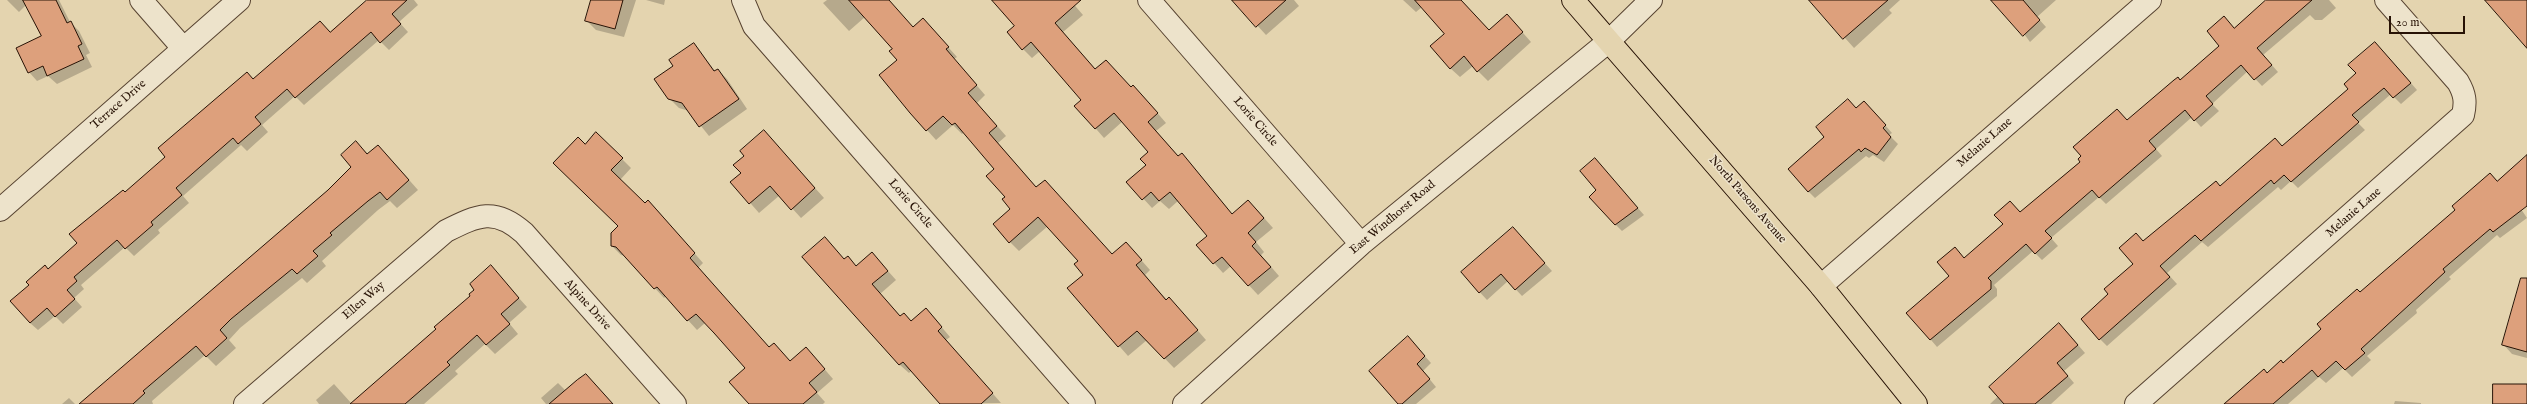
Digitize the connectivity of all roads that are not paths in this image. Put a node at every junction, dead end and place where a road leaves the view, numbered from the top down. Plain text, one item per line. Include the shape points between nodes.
1 (141, 0) edge
2 (238, 0) edge
3 (743, 0) edge
4 (1148, 0) edge
5 (1573, 0) edge
6 (1651, 0) edge
7 (2150, 0) edge
8 (2386, 0) edge
9 (1609, 41) junction
10 (183, 48) junction
11 (0, 210) edge
12 (492, 216) joint
13 (1361, 244) junction
14 (1821, 286) junction
15 (245, 404) edge
16 (675, 404) edge
17 (1084, 404) edge
18 (1184, 404) edge
19 (1916, 404) edge
20 (2136, 404) edge

1 - 10 street
2 - 10 street, Terrace Drive
3 - 17 street, Lorie Circle via 754,26
4 - 13 street, Lorie Circle
5 - 9 main road, North Parsons Avenue
6 - 9 street, East Windhorst Road
7 - 14 street, Melanie Lane
8 - 20 street, Melanie Lane via 2458,82 2466,104 2463,115
9 - 13 street, East Windhorst Road
9 - 14 main road, North Parsons Avenue
10 - 11 street, Terrace Drive
12 - 15 street, Ellen Way via 470,219 446,231
12 - 16 street, Alpine Drive via 510,221 524,234
13 - 18 street, East Windhorst Road
14 - 19 main road, North Parsons Avenue

